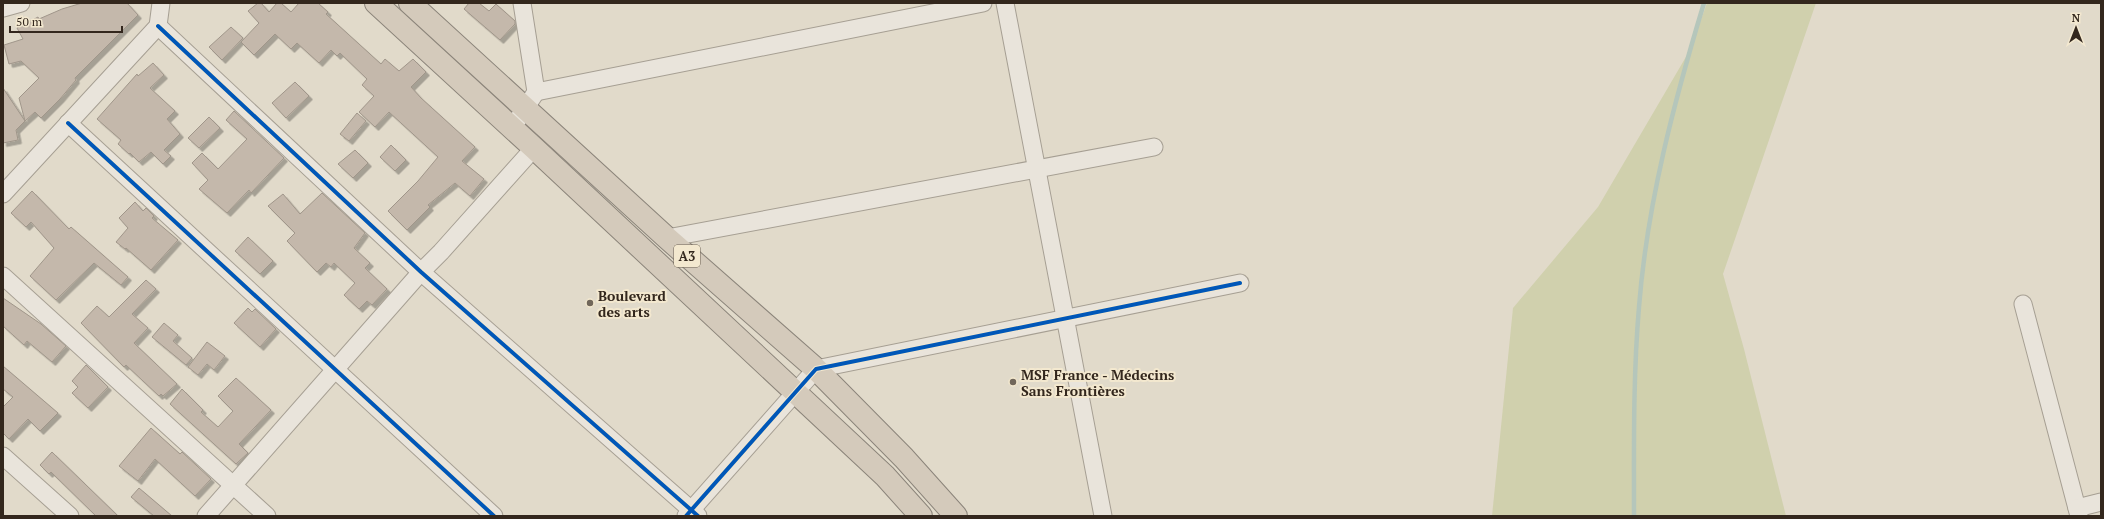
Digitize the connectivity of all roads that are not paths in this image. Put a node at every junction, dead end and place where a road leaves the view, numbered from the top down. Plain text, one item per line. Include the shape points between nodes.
1 (21, 3) edge
2 (161, 3) edge
3 (376, 3) edge
4 (410, 3) edge
5 (522, 3) edge
6 (983, 3) edge
7 (1005, 3) edge
8 (3, 8) edge
9 (158, 26) junction
10 (531, 101) junction
11 (68, 123) junction
12 (512, 128) junction
13 (1154, 147) dead end
14 (534, 148) junction
15 (1038, 169) junction
16 (3, 194) edge
17 (667, 238) junction
18 (421, 272) junction
19 (3, 276) edge
20 (1240, 283) dead end
21 (2023, 304) dead end
22 (1064, 317) junction
23 (816, 369) junction
24 (336, 370) junction
25 (794, 392) junction
26 (3, 456) edge
27 (234, 486) junction
28 (2101, 502) edge
29 (2078, 512) edge
30 (692, 514) edge
31 (70, 516) edge
32 (206, 516) edge
33 (267, 516) edge
34 (494, 516) edge
35 (920, 516) edge
36 (956, 516) edge
37 (1103, 516) edge

1 - 8 street
2 - 9 street
3 - 12 highway, A3
4 - 10 highway, A3
5 - 10 street
6 - 10 street
7 - 15 street
9 - 11 street
9 - 18 street
10 - 12 street
10 - 17 highway, A3
11 - 16 street
11 - 24 street
12 - 14 highway, A3
13 - 15 street
14 - 18 street
14 - 25 highway, A3
15 - 17 street
15 - 22 street
17 - 23 highway, A3
18 - 24 street
18 - 30 street
19 - 27 street
20 - 22 street
21 - 29 street
22 - 23 street
22 - 37 street
23 - 25 street
23 - 36 highway, A3 via 904,458
24 - 27 street
24 - 34 street
25 - 30 street
25 - 35 highway, A3 via 885,476
26 - 31 street
27 - 32 street
27 - 33 street
28 - 29 street

